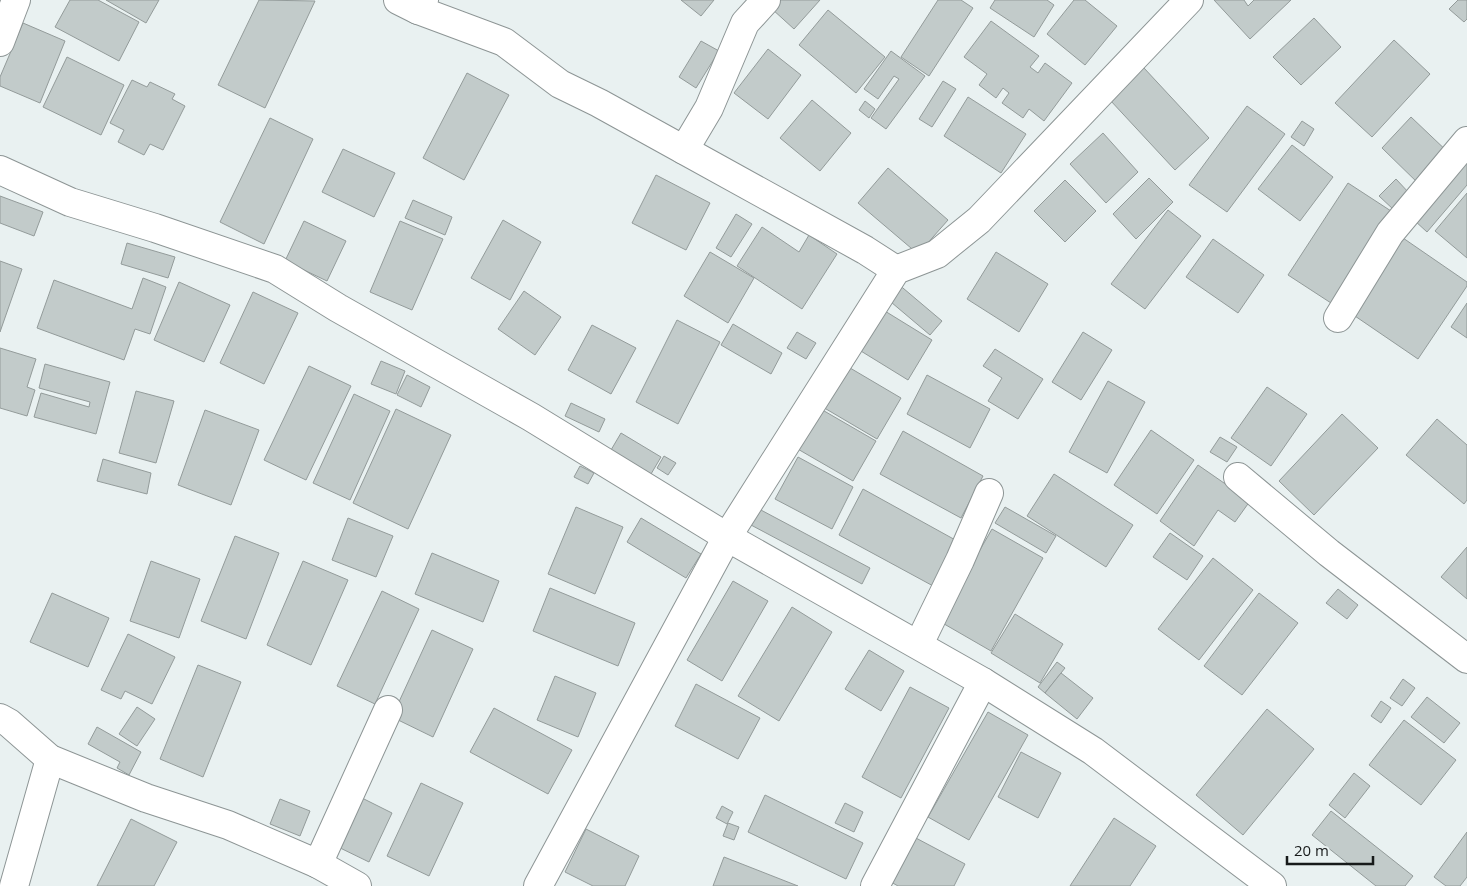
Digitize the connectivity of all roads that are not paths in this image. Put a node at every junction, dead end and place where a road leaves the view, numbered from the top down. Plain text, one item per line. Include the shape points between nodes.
1 (16, 0) edge
2 (766, 0) edge
3 (1190, 0) edge
4 (414, 3) edge
5 (0, 42) edge
6 (1467, 141) edge
7 (684, 150) junction
8 (0, 170) edge
9 (896, 270) junction
10 (1338, 318) dead end
11 (1238, 477) dead end
12 (989, 493) dead end
13 (727, 537) junction
14 (919, 644) junction
15 (1467, 658) edge
16 (983, 682) junction
17 (388, 710) dead end
18 (0, 718) edge
19 (50, 759) junction
20 (318, 864) junction
21 (14, 886) edge
22 (357, 886) edge
23 (538, 886) edge
24 (875, 886) edge
25 (1272, 886) edge

1 - 5 street
2 - 7 street via 745,23 709,108
3 - 9 street via 978,220 937,254
4 - 7 street via 504,42 560,84
6 - 10 street via 1390,233
7 - 9 street
8 - 13 street via 70,202 276,270 532,416
9 - 13 street
11 - 15 street via 1329,553
12 - 14 street
13 - 14 street
13 - 23 street
14 - 16 street
16 - 24 street
16 - 25 street via 1093,751
17 - 20 street
18 - 19 street
19 - 20 street via 146,798 228,825
19 - 21 street
20 - 22 street

